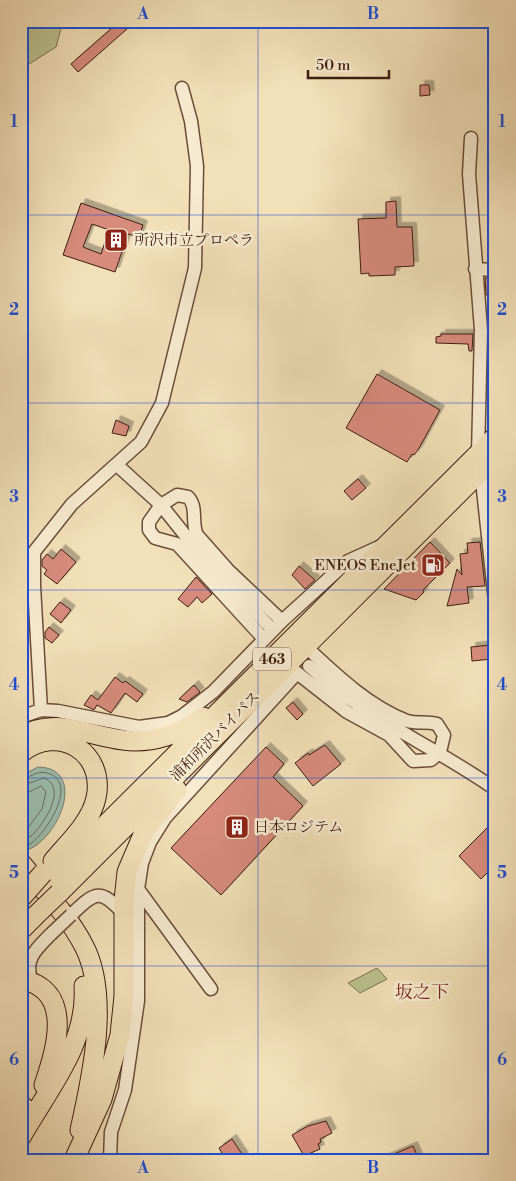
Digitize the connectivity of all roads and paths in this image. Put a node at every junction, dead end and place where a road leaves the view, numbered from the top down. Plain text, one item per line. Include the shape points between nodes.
1 (182, 88) dead end
2 (471, 138) dead end
3 (475, 269) junction
4 (495, 270) edge
5 (495, 437) edge
6 (485, 461) edge
7 (117, 465) junction
8 (161, 505) junction
9 (390, 542) junction
10 (34, 586) junction
11 (21, 601) edge
12 (330, 602) junction
13 (495, 602) edge
14 (276, 624) junction
15 (264, 639) junction
16 (305, 646) junction
17 (309, 666) dead end
18 (288, 670) junction
19 (41, 710) junction
20 (21, 717) edge
21 (21, 737) edge
22 (440, 752) junction
23 (21, 753) edge
24 (495, 789) edge
25 (21, 863) edge
26 (21, 881) edge
27 (50, 882) junction
28 (138, 889) junction
29 (26, 907) edge
30 (124, 914) junction
31 (21, 930) edge
32 (27, 980) edge
33 (211, 989) dead end
34 (28, 1106) edge
35 (21, 1137) edge
36 (73, 1160) edge
37 (110, 1160) edge

1 - 7 street via 198,166 195,268 156,416 141,442
2 - 3 street via 469,174
3 - 4 street
3 - 6 street via 481,330
5 - 6 highway, 浦和所沢バイパス / 463
6 - 9 highway, 浦和所沢バイパス / 463
6 - 13 street
6 - 16 highway, 浦和所沢バイパス / 463
7 - 8 street
7 - 10 street via 72,504 34,552
8 - 14 street via 209,565
8 - 14 street via 177,494 188,497 194,506 197,535
8 - 15 street via 149,522 151,534 177,544
9 - 12 highway, 浦和所沢バイパス / 463
9 - 14 street via 348,560
10 - 11 street
10 - 19 street
12 - 21 highway via 209,712 174,733 136,741 49,726
12 - 27 highway, 浦和所沢バイパス / 463
14 - 15 street
15 - 19 street via 198,706 168,723 138,727
16 - 18 highway, 浦和所沢バイパス / 463
16 - 22 street via 336,676 378,705 410,722 437,724 444,735
17 - 22 street via 346,697
18 - 22 street via 347,712 389,735 413,761 431,760
18 - 27 highway, 浦和所沢バイパス / 463
18 - 28 street via 166,818 144,856
18 - 30 highway via 145,830 128,872
19 - 20 street
22 - 24 street
23 - 27 highway via 38,742 68,742 84,754 97,780 96,801
25 - 36 highway via 78,935 94,974 97,1007 92,1061
26 - 34 highway via 70,944 80,970 84,997 81,1025 70,1055
27 - 29 highway, 浦和所沢バイパス / 463
28 - 33 street
28 - 37 street via 138,1001 125,1090 111,1132
29 - 31 highway, 浦和所沢バイパス / 463
30 - 32 street, bridge via 109,898 100,895 89,898 34,950 29,959
30 - 36 highway via 125,977 120,1035 102,1099
32 - 34 highway via 48,995 58,1026 56,1049
34 - 35 highway

